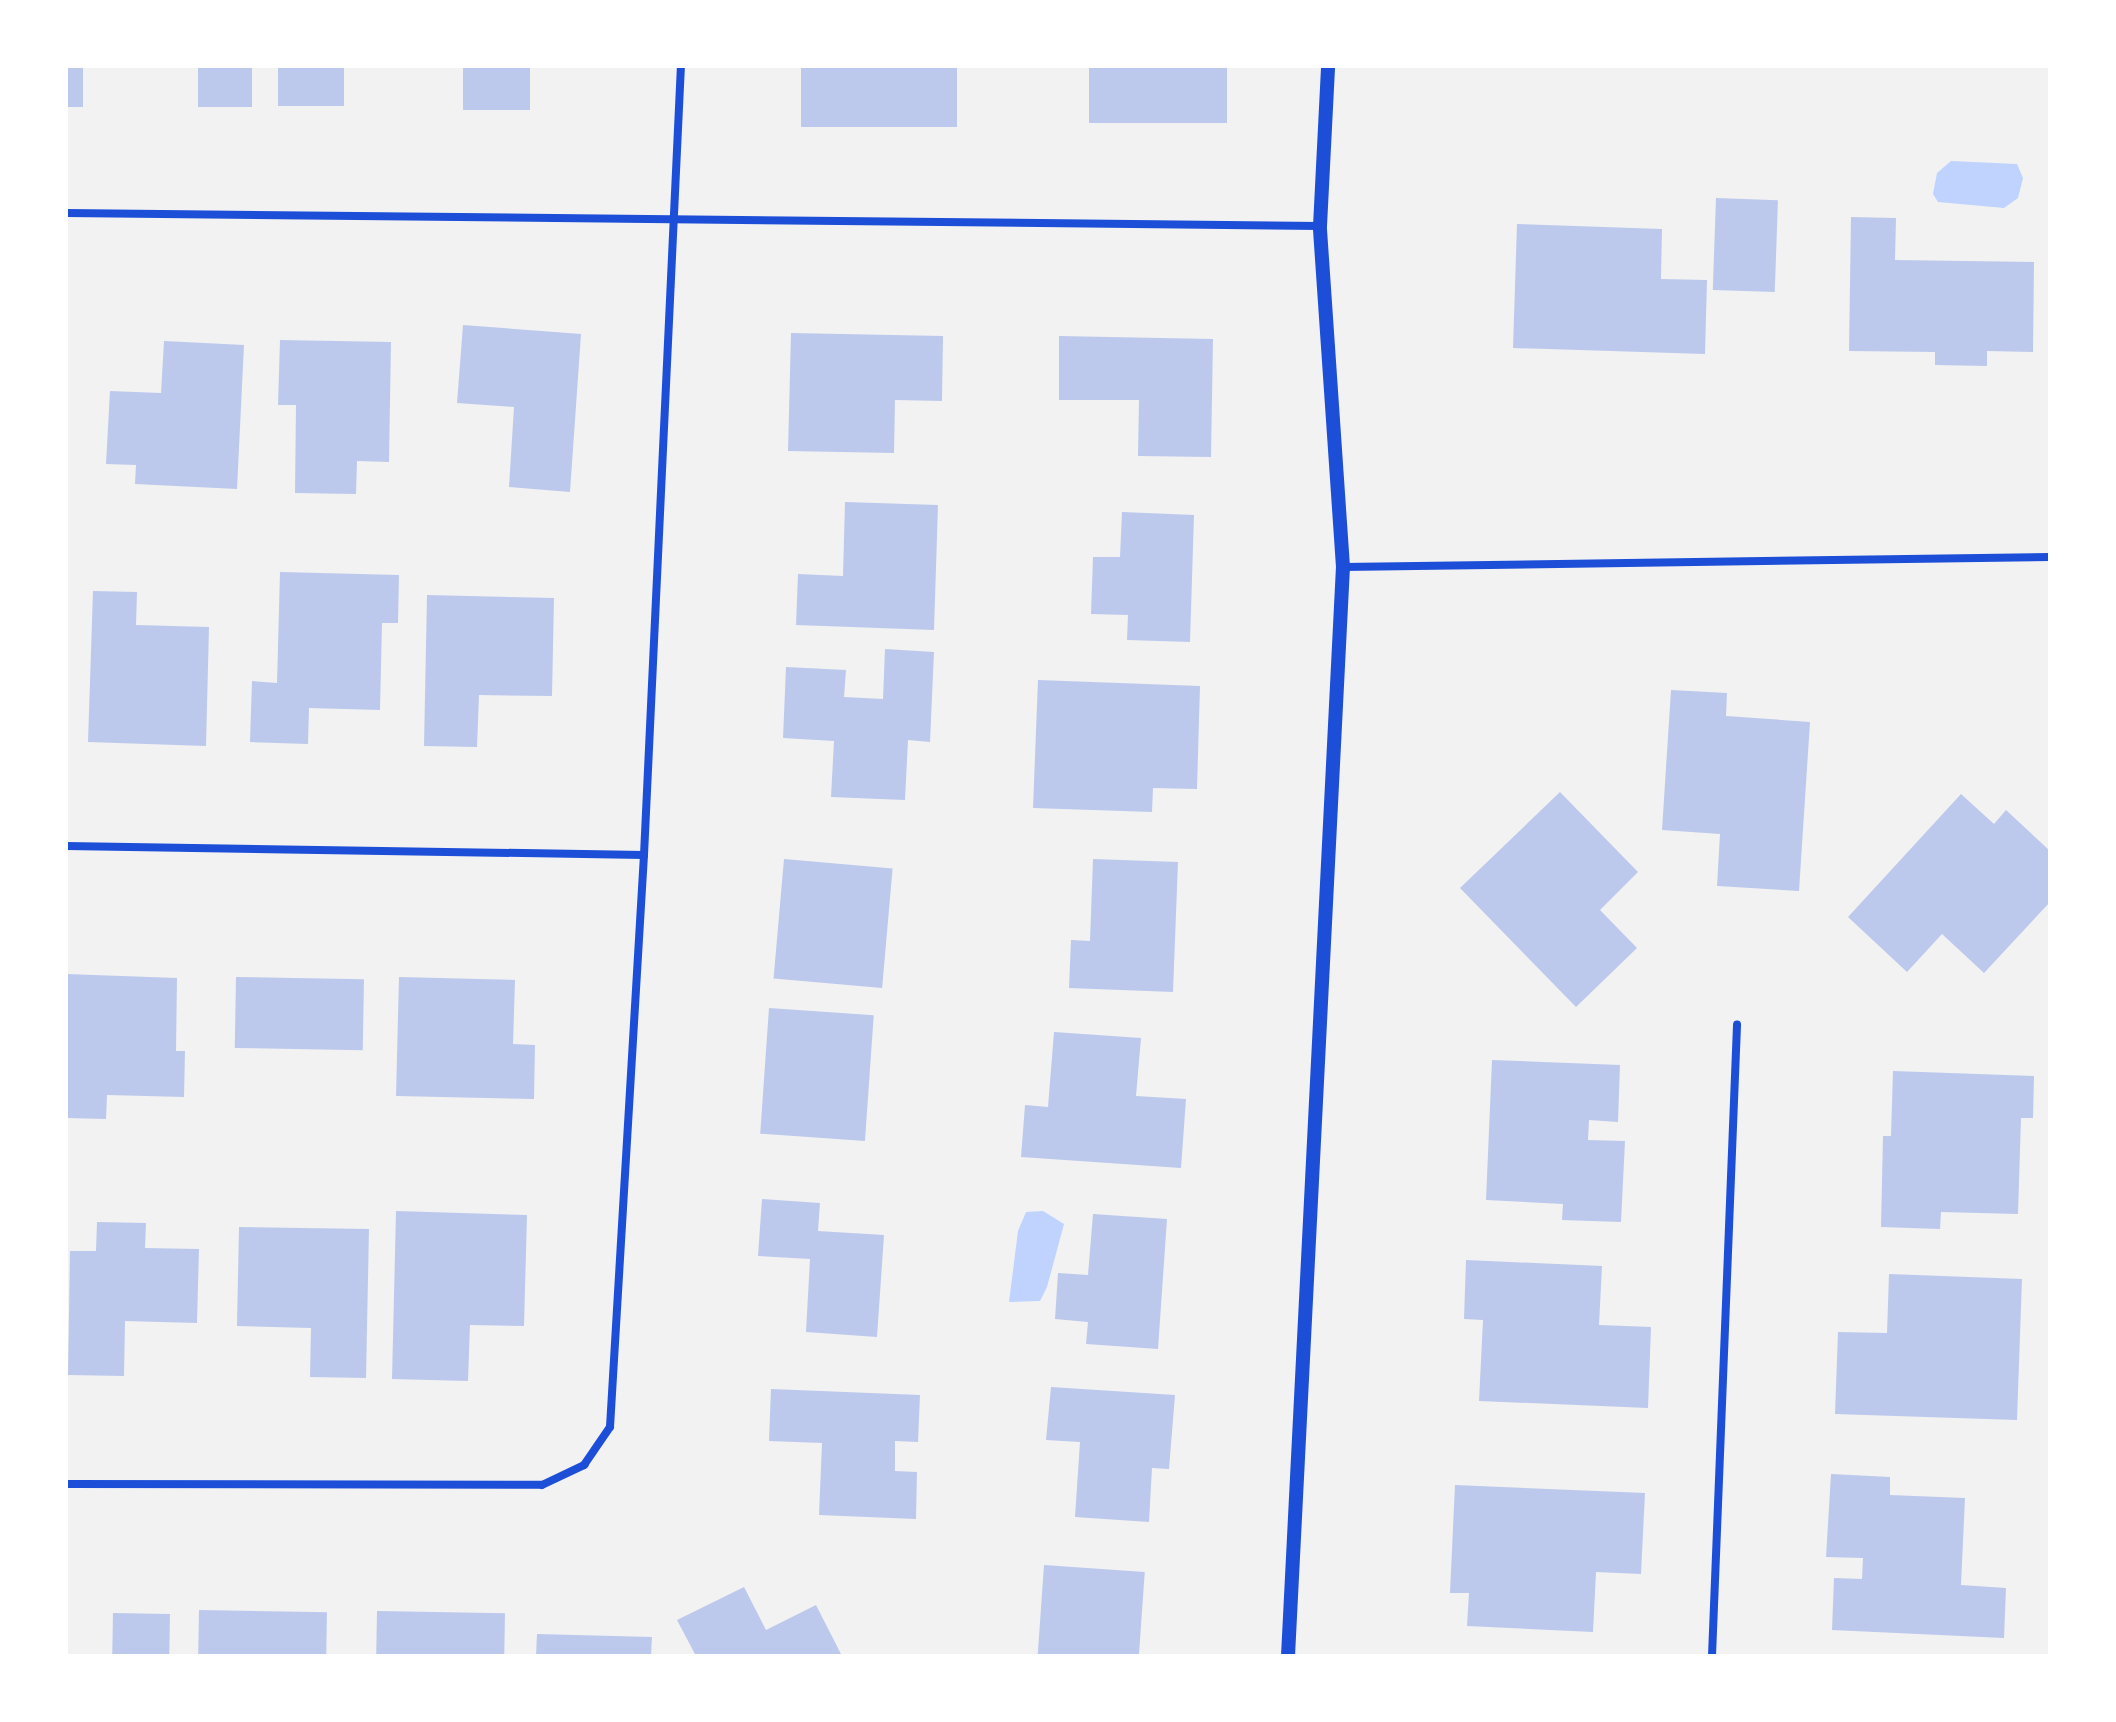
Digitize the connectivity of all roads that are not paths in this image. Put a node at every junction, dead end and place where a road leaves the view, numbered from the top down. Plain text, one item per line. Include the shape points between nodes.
1 (681, 66) edge
2 (1328, 66) edge
3 (66, 213) edge
4 (675, 219) junction
5 (1320, 226) junction
6 (2050, 557) edge
7 (1343, 567) junction
8 (66, 846) edge
9 (644, 855) junction
10 (1737, 1024) dead end
11 (66, 1484) edge
12 (1288, 1656) edge
13 (1712, 1656) edge

1 - 4 street
2 - 5 street
3 - 4 street
4 - 5 street
4 - 9 street
5 - 7 street
6 - 7 street
7 - 12 street
8 - 9 street
9 - 11 street via 610,1427 584,1465 542,1485
10 - 13 street

